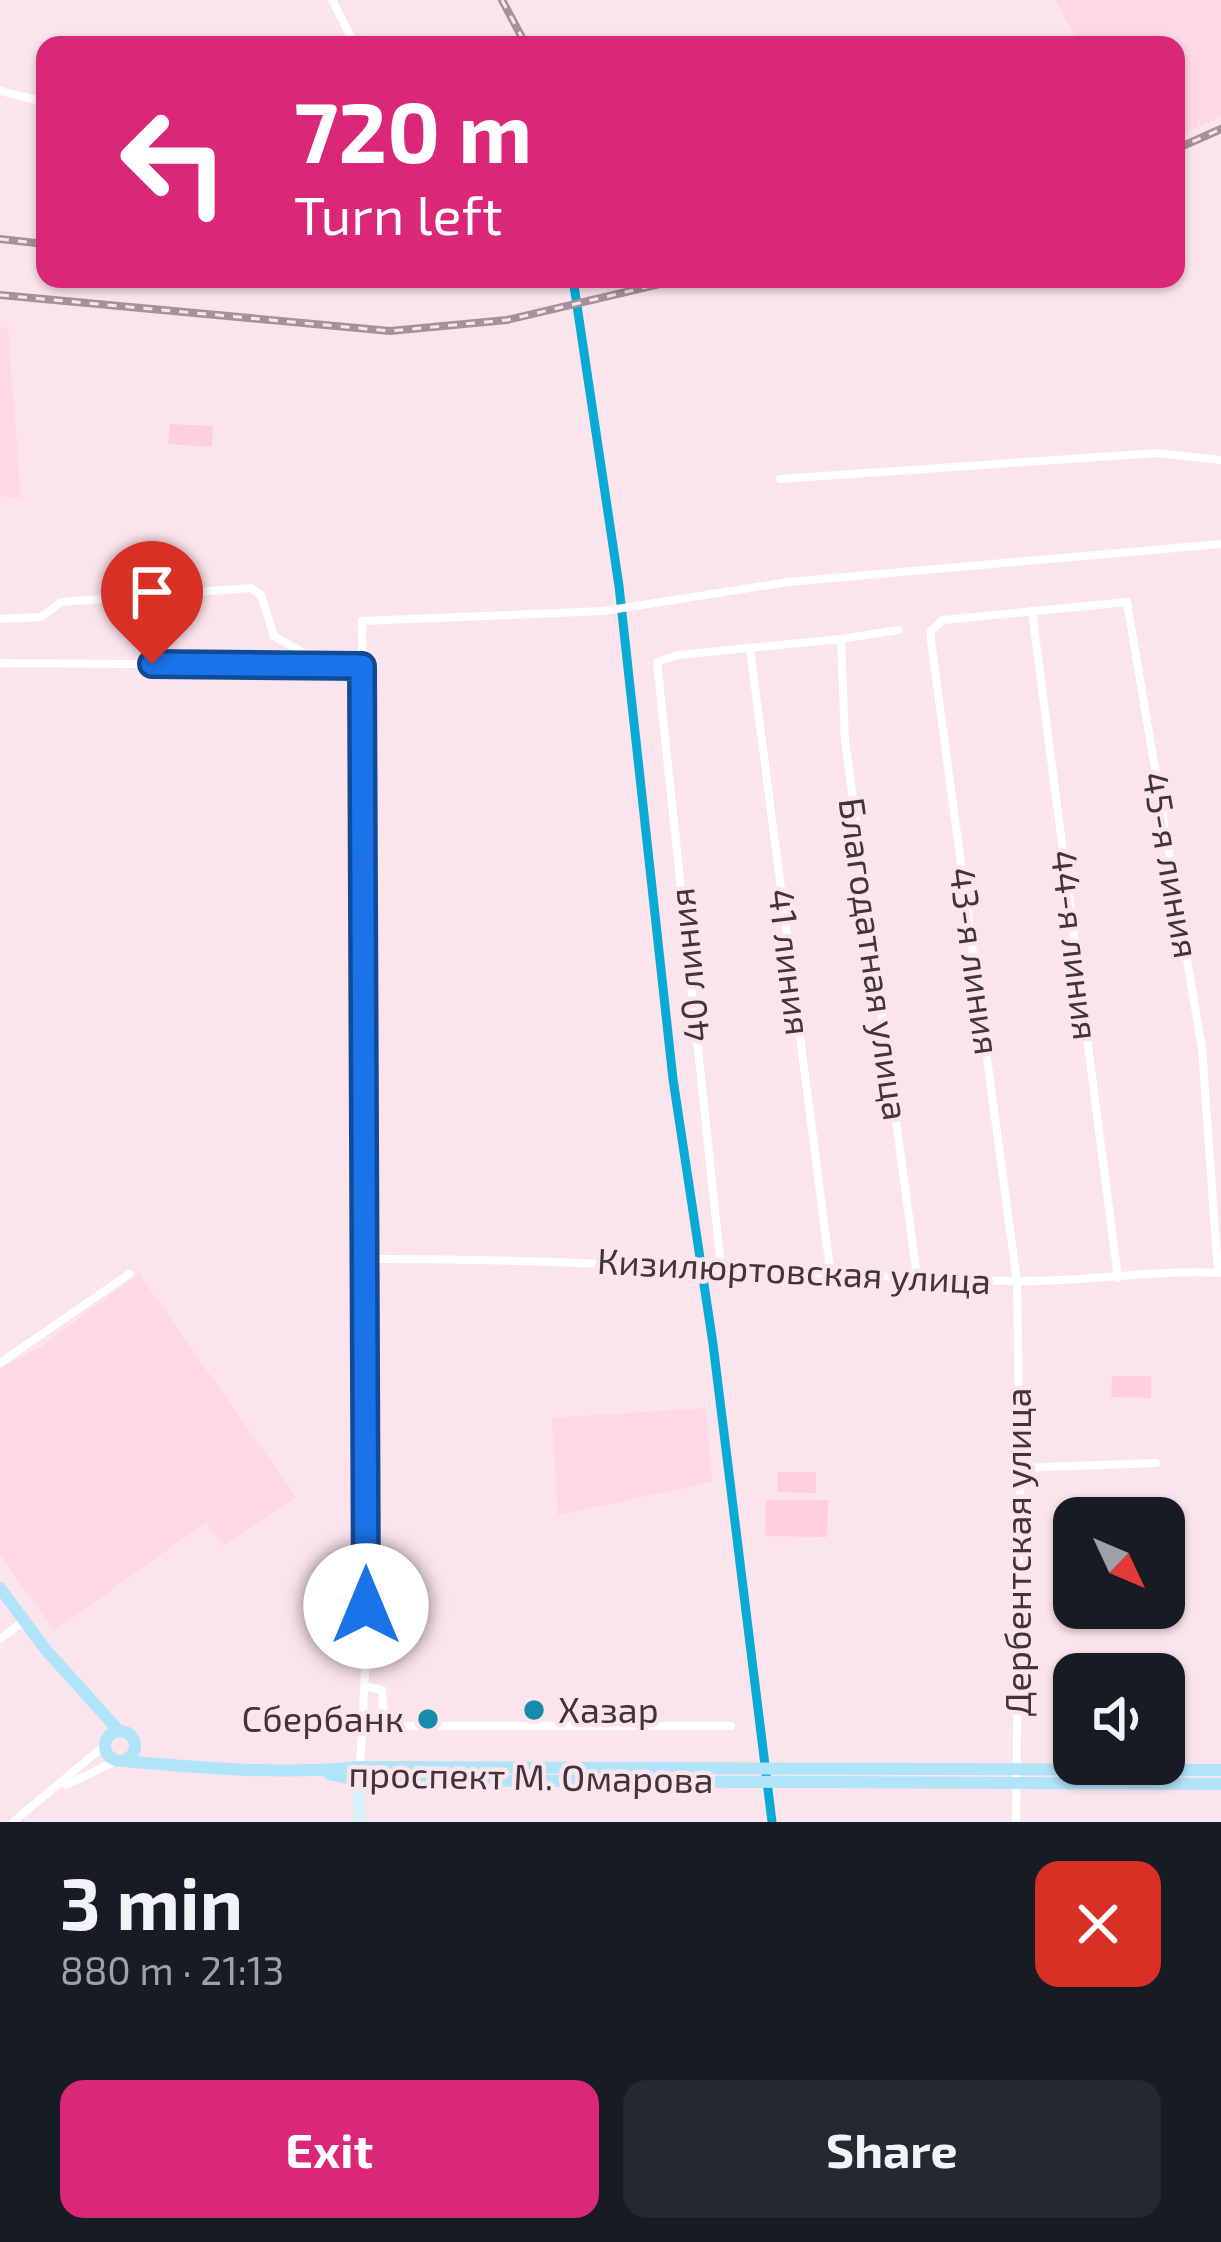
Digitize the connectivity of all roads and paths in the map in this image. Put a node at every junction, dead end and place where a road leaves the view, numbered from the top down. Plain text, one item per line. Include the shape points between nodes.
1 (332, 0) edge
2 (350, 36) edge
3 (0, 91) edge
4 (36, 100) edge
5 (1221, 460) edge
6 (780, 479) dead end
7 (1221, 544) edge
8 (1032, 611) junction
9 (0, 619) edge
10 (898, 630) dead end
11 (842, 639) junction
12 (750, 648) junction
13 (0, 663) edge
14 (323, 665) junction
15 (362, 666) junction
16 (367, 1258) junction
17 (716, 1266) junction
18 (1220, 1273) edge
19 (129, 1274) dead end
20 (831, 1276) junction
21 (917, 1277) junction
22 (1118, 1278) junction
23 (1017, 1282) junction
24 (0, 1363) edge
25 (1156, 1463) dead end
26 (1021, 1468) junction
27 (0, 1588) edge
28 (24, 1621) junction
29 (0, 1640) edge
30 (365, 1686) junction
31 (92, 1704) junction
32 (731, 1726) dead end
33 (119, 1731) junction
34 (134, 1741) junction
35 (105, 1744) junction
36 (120, 1761) junction
37 (172, 1765) junction
38 (1221, 1770) edge
39 (1017, 1771) junction
40 (359, 1773) junction
41 (774, 1775) junction
42 (1221, 1784) edge
43 (1017, 1786) junction
44 (59, 1788) junction
45 (13, 1822) edge
46 (358, 1822) edge
47 (1016, 1822) edge

1 - 2 street
3 - 4 street
5 - 6 street via 1156,453
7 - 15 street via 788,582 604,611 362,621
8 - 18 street, 45-я линия via 1127,602 1202,1049
8 - 22 street, 44-я линия
8 - 23 street, 43-я линия via 943,620 931,640
9 - 14 street via 41,617 62,602 251,588 274,636
10 - 11 street
11 - 12 street
11 - 21 street, Благодатная улица via 845,740
12 - 17 street, 40 линия via 657,662
12 - 20 street, 41 линия
13 - 14 street
14 - 15 street
15 - 16 street
16 - 17 street, Кизилюртовская улица
16 - 30 street
17 - 20 street, Кизилюртовская улица
18 - 22 street, Кизилюртовская улица
19 - 24 street
20 - 21 street, Кизилюртовская улица
21 - 23 street, Кизилюртовская улица
22 - 23 street, Кизилюртовская улица
23 - 26 street, Дербентская улица
25 - 26 street
26 - 39 street, Дербентская улица
27 - 28 main road
28 - 29 street
28 - 31 main road
30 - 32 street via 382,1690 384,1719 396,1726
30 - 40 street
31 - 33 main road
31 - 35 main road
33 - 34 main road
33 - 35 main road
34 - 36 main road via 131,1756
34 - 37 main road
35 - 36 main road
35 - 44 street
36 - 37 main road, проспект М. Омарова
36 - 44 street
37 - 40 main road, проспект М. Омарова
38 - 39 main road, проспект М. Омарова
39 - 41 main road, проспект М. Омарова
39 - 43 street, Дербентская улица
40 - 41 main road, проспект М. Омарова
40 - 46 main road
41 - 43 main road, проспект М. Омарова
42 - 43 main road, проспект М. Омарова
43 - 47 street, Дербентская улица
44 - 45 street

